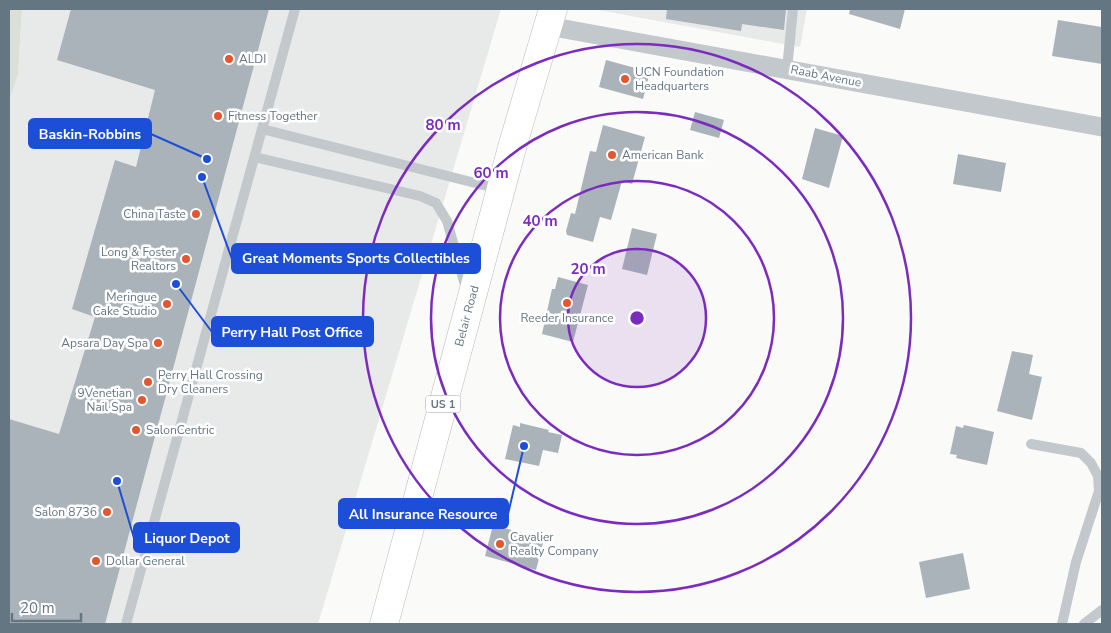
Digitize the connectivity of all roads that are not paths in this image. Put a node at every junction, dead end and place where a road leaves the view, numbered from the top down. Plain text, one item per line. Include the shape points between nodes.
1 (295, 9) edge
2 (793, 9) edge
3 (551, 18) edge
4 (787, 69) junction
5 (1102, 128) edge
6 (262, 129) junction
7 (255, 156) junction
8 (500, 189) junction
9 (470, 303) junction
10 (1031, 444) dead end
11 (1102, 610) edge
12 (126, 624) edge
13 (384, 624) edge
14 (1062, 624) edge
15 (1084, 624) edge

1 - 6 lane
2 - 4 lane
3 - 4 street, Raab Avenue
3 - 8 highway, Belair Road / US 1
4 - 5 street, Raab Avenue
6 - 7 lane
6 - 8 lane
7 - 9 lane via 420,196 436,203 450,228
7 - 12 lane
8 - 9 highway, Belair Road / US 1
9 - 13 highway, Belair Road / US 1
10 - 14 lane via 1081,453 1098,476 1099,491 1076,562
11 - 15 lane

